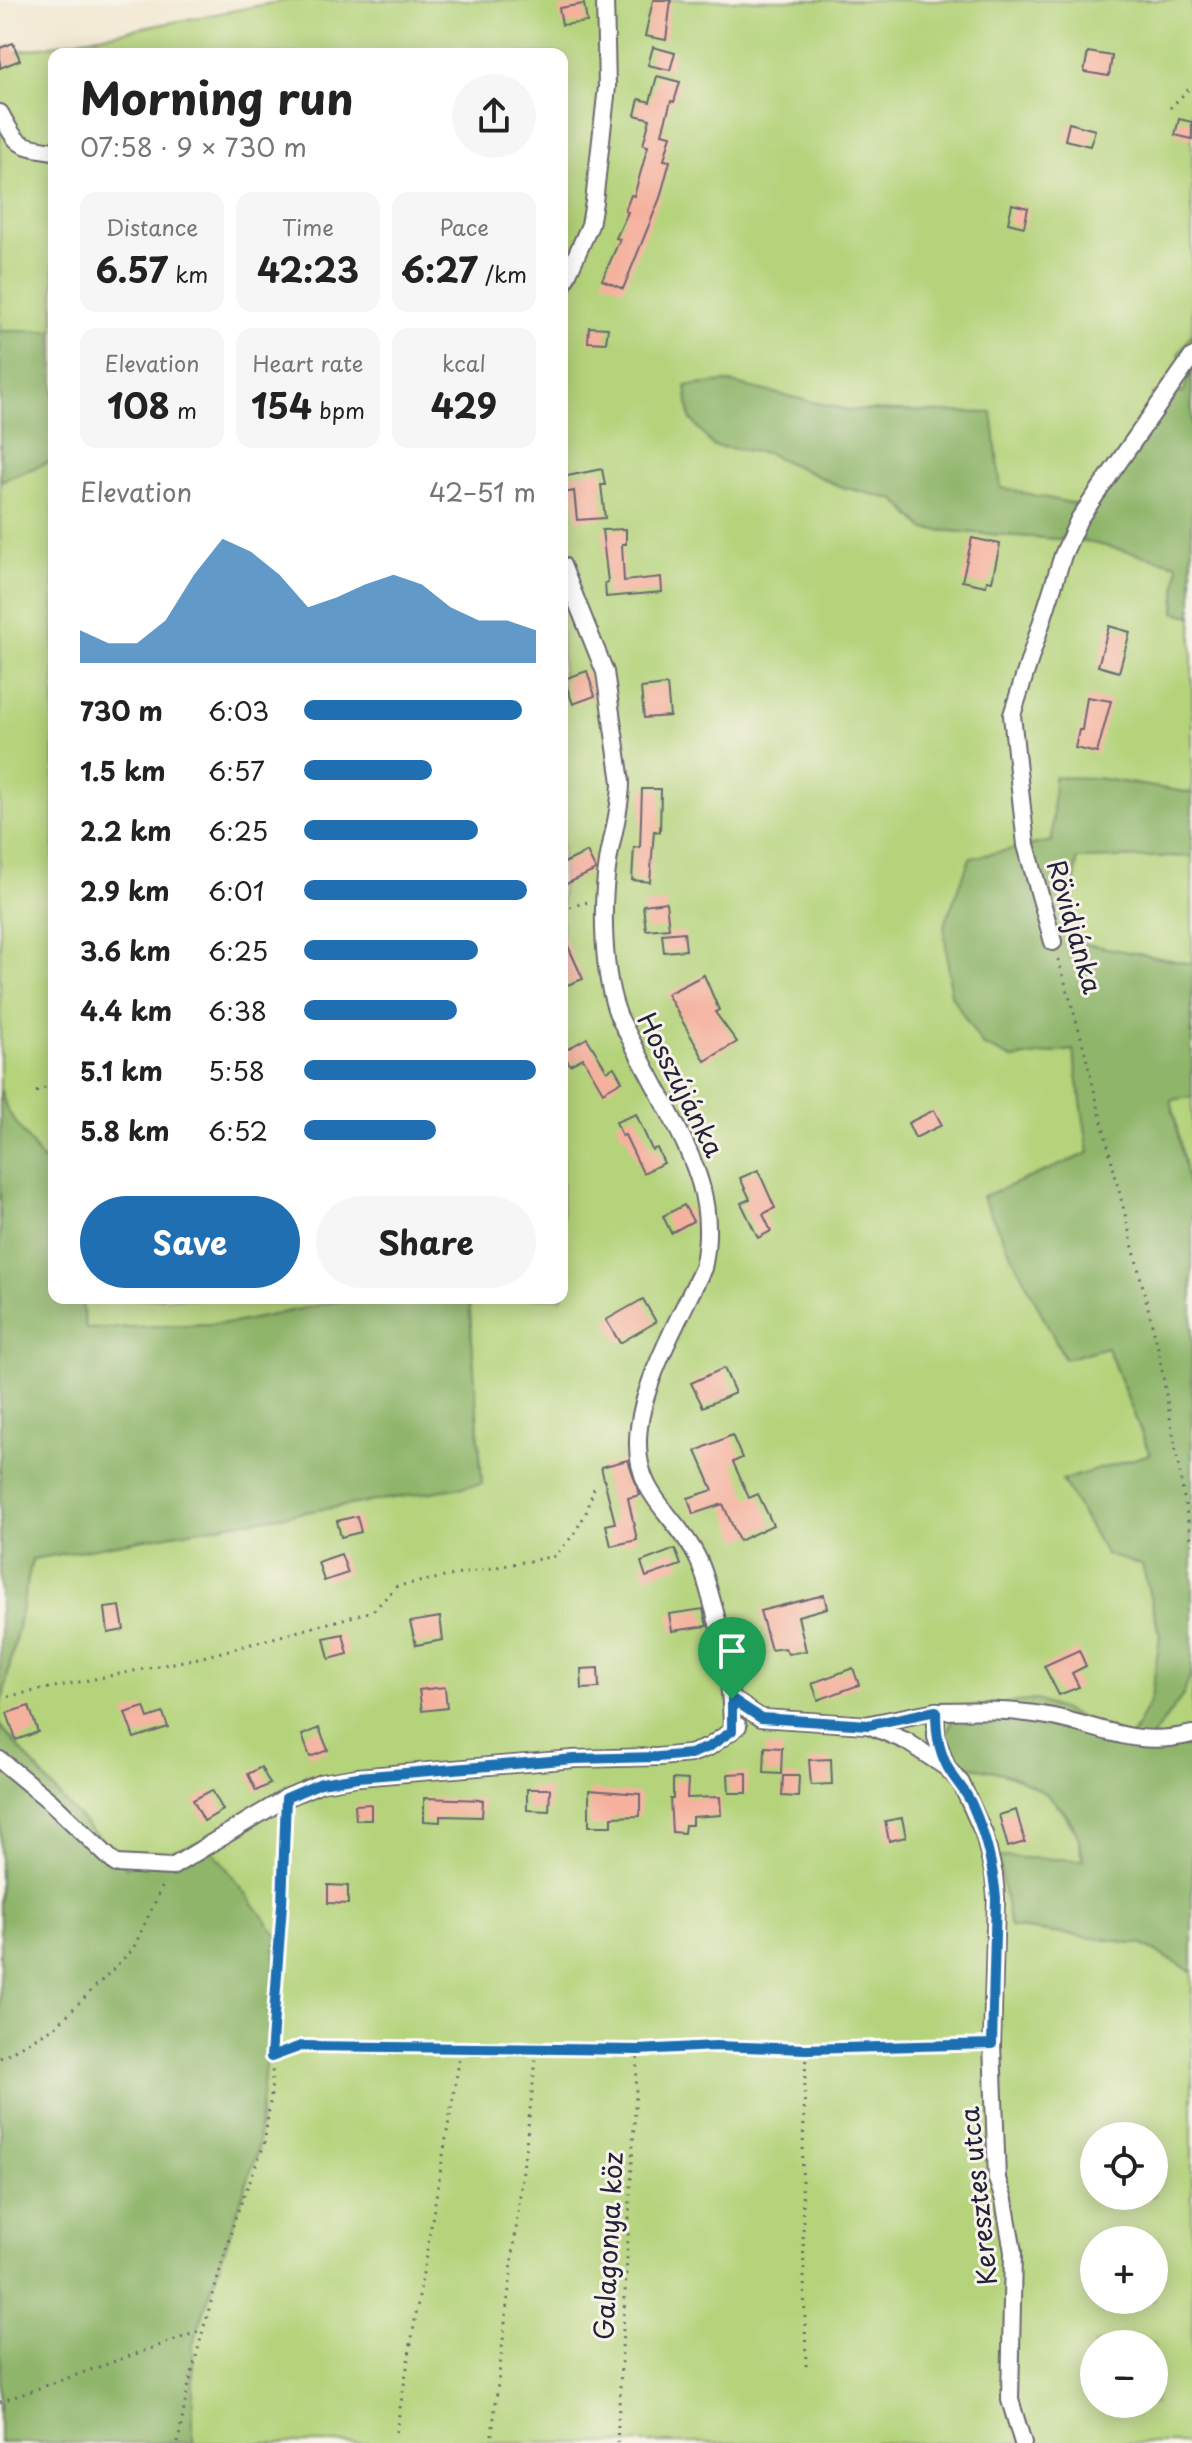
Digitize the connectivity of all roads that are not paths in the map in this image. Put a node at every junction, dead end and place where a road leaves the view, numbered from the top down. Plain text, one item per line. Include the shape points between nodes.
1 (605, 0) edge
2 (0, 113) edge
3 (48, 150) edge
4 (568, 274) edge
5 (1192, 357) edge
6 (568, 580) edge
7 (1053, 942) road end
8 (732, 1699) junction
9 (936, 1711) junction
10 (761, 1718) junction
11 (868, 1725) junction
12 (732, 1731) junction
13 (1192, 1734) edge
14 (0, 1760) edge
15 (947, 1768) junction
16 (1023, 2443) edge

1 - 4 street via 607,87 594,202 590,225
2 - 3 street via 16,141
5 - 7 street, Rövidjánka via 1079,519 1012,715 1026,845
6 - 8 street, Hosszújánka via 605,672 620,767 621,800 603,898 611,997 695,1162 708,1231 703,1268 651,1382 638,1434 639,1454 654,1498 702,1567 725,1647
8 - 10 street, Keresztes utca
8 - 12 street
9 - 11 street
9 - 13 street via 1051,1716 1143,1740
9 - 15 street via 936,1737
10 - 11 street, Keresztes utca
10 - 12 street, Keresztes utca
11 - 15 street, Keresztes utca via 906,1741
12 - 14 street, Keresztes utca via 690,1754 574,1759 321,1783 286,1798 172,1867 116,1864
15 - 16 street, Keresztes utca via 973,1806 994,1875 997,2179 1013,2252 1010,2400

